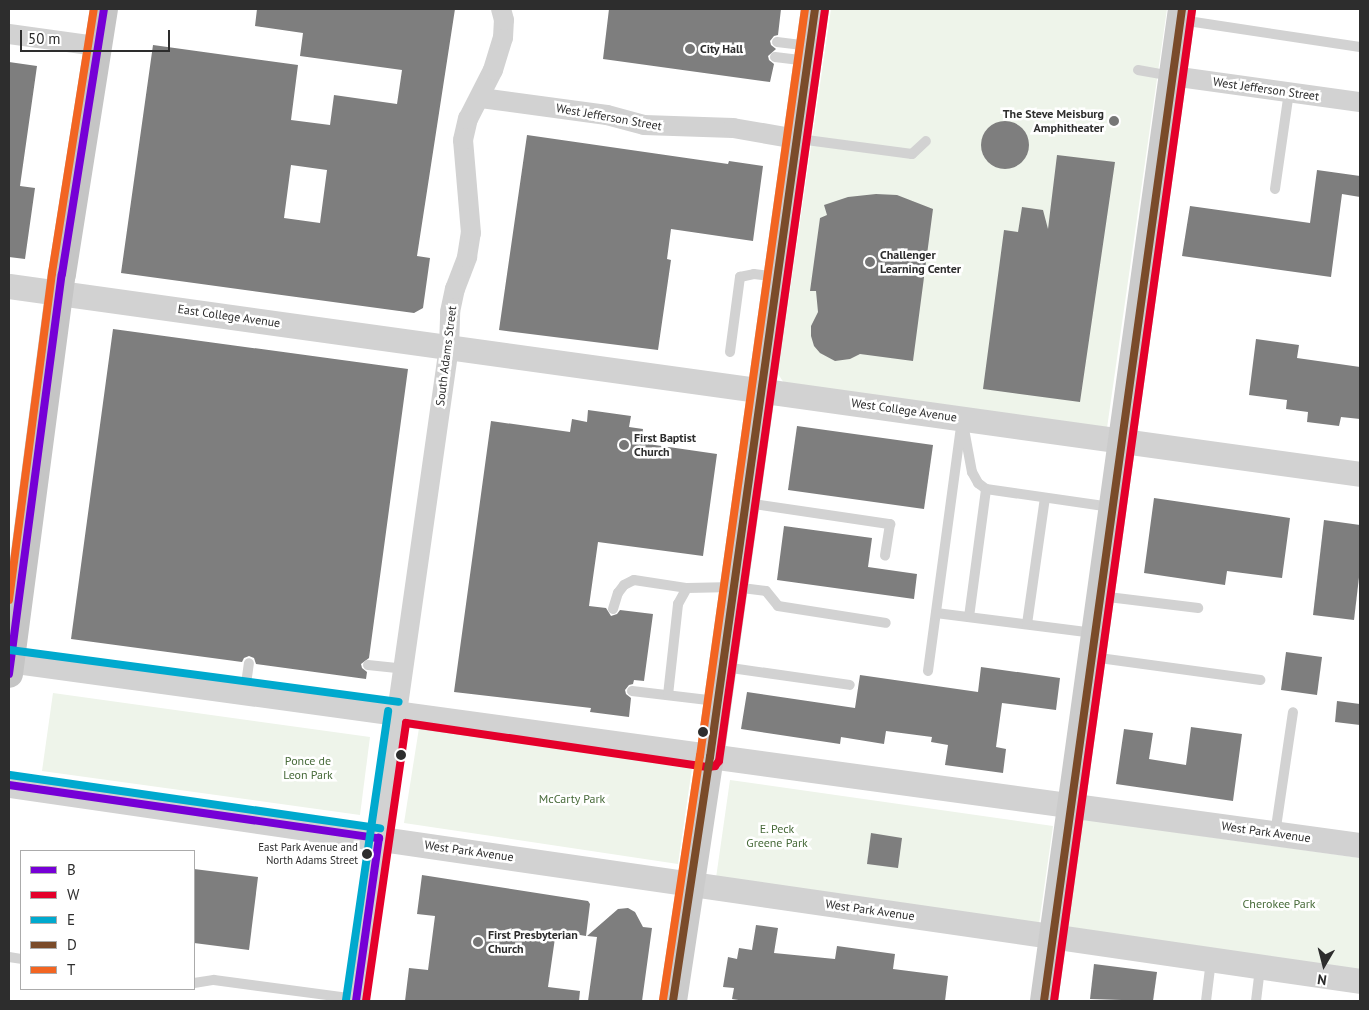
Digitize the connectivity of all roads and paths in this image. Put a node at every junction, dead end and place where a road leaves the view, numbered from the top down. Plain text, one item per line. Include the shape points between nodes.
1 (104, 9) edge
2 (501, 9) edge
3 (815, 9) edge
4 (1181, 14) edge
5 (9, 34) edge
6 (777, 42) dead end
7 (97, 46) junction
8 (1360, 47) edge
9 (809, 54) junction
10 (775, 57) dead end
11 (1138, 70) dead end
12 (1172, 76) junction
13 (1289, 92) junction
14 (481, 98) junction
15 (1360, 102) edge
16 (797, 139) junction
17 (926, 141) dead end
18 (1275, 189) dead end
19 (778, 277) junction
20 (9, 286) edge
21 (60, 293) junction
22 (449, 347) junction
23 (730, 352) dead end
24 (762, 390) junction
25 (962, 418) junction
26 (1122, 441) junction
27 (1360, 474) edge
28 (986, 490) junction
29 (1045, 498) junction
30 (746, 503) junction
31 (1112, 507) junction
32 (885, 556) dead end
33 (734, 587) junction
34 (687, 588) junction
35 (1100, 596) junction
36 (1198, 608) dead end
37 (613, 609) dead end
38 (936, 613) junction
39 (969, 617) junction
40 (886, 623) dead end
41 (1027, 624) junction
42 (1093, 645) junction
43 (249, 663) dead end
44 (9, 665) edge
45 (368, 665) dead end
46 (723, 667) junction
47 (404, 669) junction
48 (928, 671) dead end
49 (1260, 680) dead end
50 (850, 686) dead end
51 (245, 691) junction
52 (632, 691) dead end
53 (668, 695) junction
54 (718, 701) junction
55 (398, 712) junction
56 (1293, 712) dead end
57 (710, 757) junction
58 (9, 785) edge
59 (1071, 805) junction
60 (1275, 834) junction
61 (379, 838) junction
62 (1360, 845) edge
63 (690, 883) junction
64 (1053, 936) junction
65 (1211, 960) junction
66 (1260, 967) junction
67 (1360, 981) edge
68 (195, 983) edge
69 (356, 1000) edge
70 (673, 1001) edge
71 (1044, 1001) edge
72 (1206, 1001) edge
73 (1256, 1001) edge

1 - 7 main road
2 - 14 street, South Adams Street via 503,38
3 - 9 main road
4 - 8 lane
4 - 12 main road
5 - 7 street
6 - 9 lane
7 - 21 main road
9 - 10 lane
9 - 16 main road
11 - 12 lane
12 - 13 street, West Jefferson Street
12 - 26 main road
13 - 15 street, West Jefferson Street
13 - 18 lane
14 - 16 street, West Jefferson Street via 607,115 644,125 732,128
14 - 22 street, South Adams Street via 468,119 463,140 472,233 450,312
16 - 17 lane via 912,154
16 - 19 main road
19 - 23 lane via 754,274 740,277
19 - 24 main road
20 - 21 street, East College Avenue
21 - 22 street, East College Avenue
21 - 44 main road
22 - 24 street, West College Avenue
22 - 47 street, South Adams Street
24 - 25 street, West College Avenue
24 - 30 main road
25 - 26 street, West College Avenue
25 - 28 lane via 972,472
25 - 38 lane
26 - 27 street, West College Avenue
26 - 31 main road
28 - 29 lane
28 - 39 lane
29 - 31 lane
29 - 41 lane
30 - 32 lane via 890,524
30 - 33 main road
31 - 35 main road
33 - 34 lane
33 - 40 lane via 766,591 778,606
33 - 46 main road
34 - 37 lane via 634,580 618,593
34 - 53 lane via 678,604
35 - 36 lane
35 - 42 main road
38 - 39 lane
38 - 48 lane
39 - 41 lane
41 - 42 lane
42 - 49 lane
42 - 59 main road
43 - 51 lane
44 - 51 street, West Park Avenue
45 - 47 lane
46 - 50 lane
46 - 54 main road
47 - 55 street, South Adams Street
51 - 55 street, West Park Avenue
52 - 53 lane
53 - 54 lane
54 - 57 main road
55 - 57 street, West Park Avenue
55 - 61 street, South Adams Street
56 - 60 lane
57 - 59 street, West Park Avenue
57 - 63 main road
58 - 61 street, West Park Avenue
59 - 60 street, West Park Avenue
59 - 64 main road
60 - 62 street, West Park Avenue
61 - 63 street, West Park Avenue
61 - 69 street, South Adams Street
63 - 64 street, West Park Avenue
63 - 70 main road
64 - 65 street, West Park Avenue
64 - 71 main road
65 - 66 street, West Park Avenue
65 - 72 lane
66 - 67 street, West Park Avenue
66 - 73 lane
68 - 69 lane via 214,980

